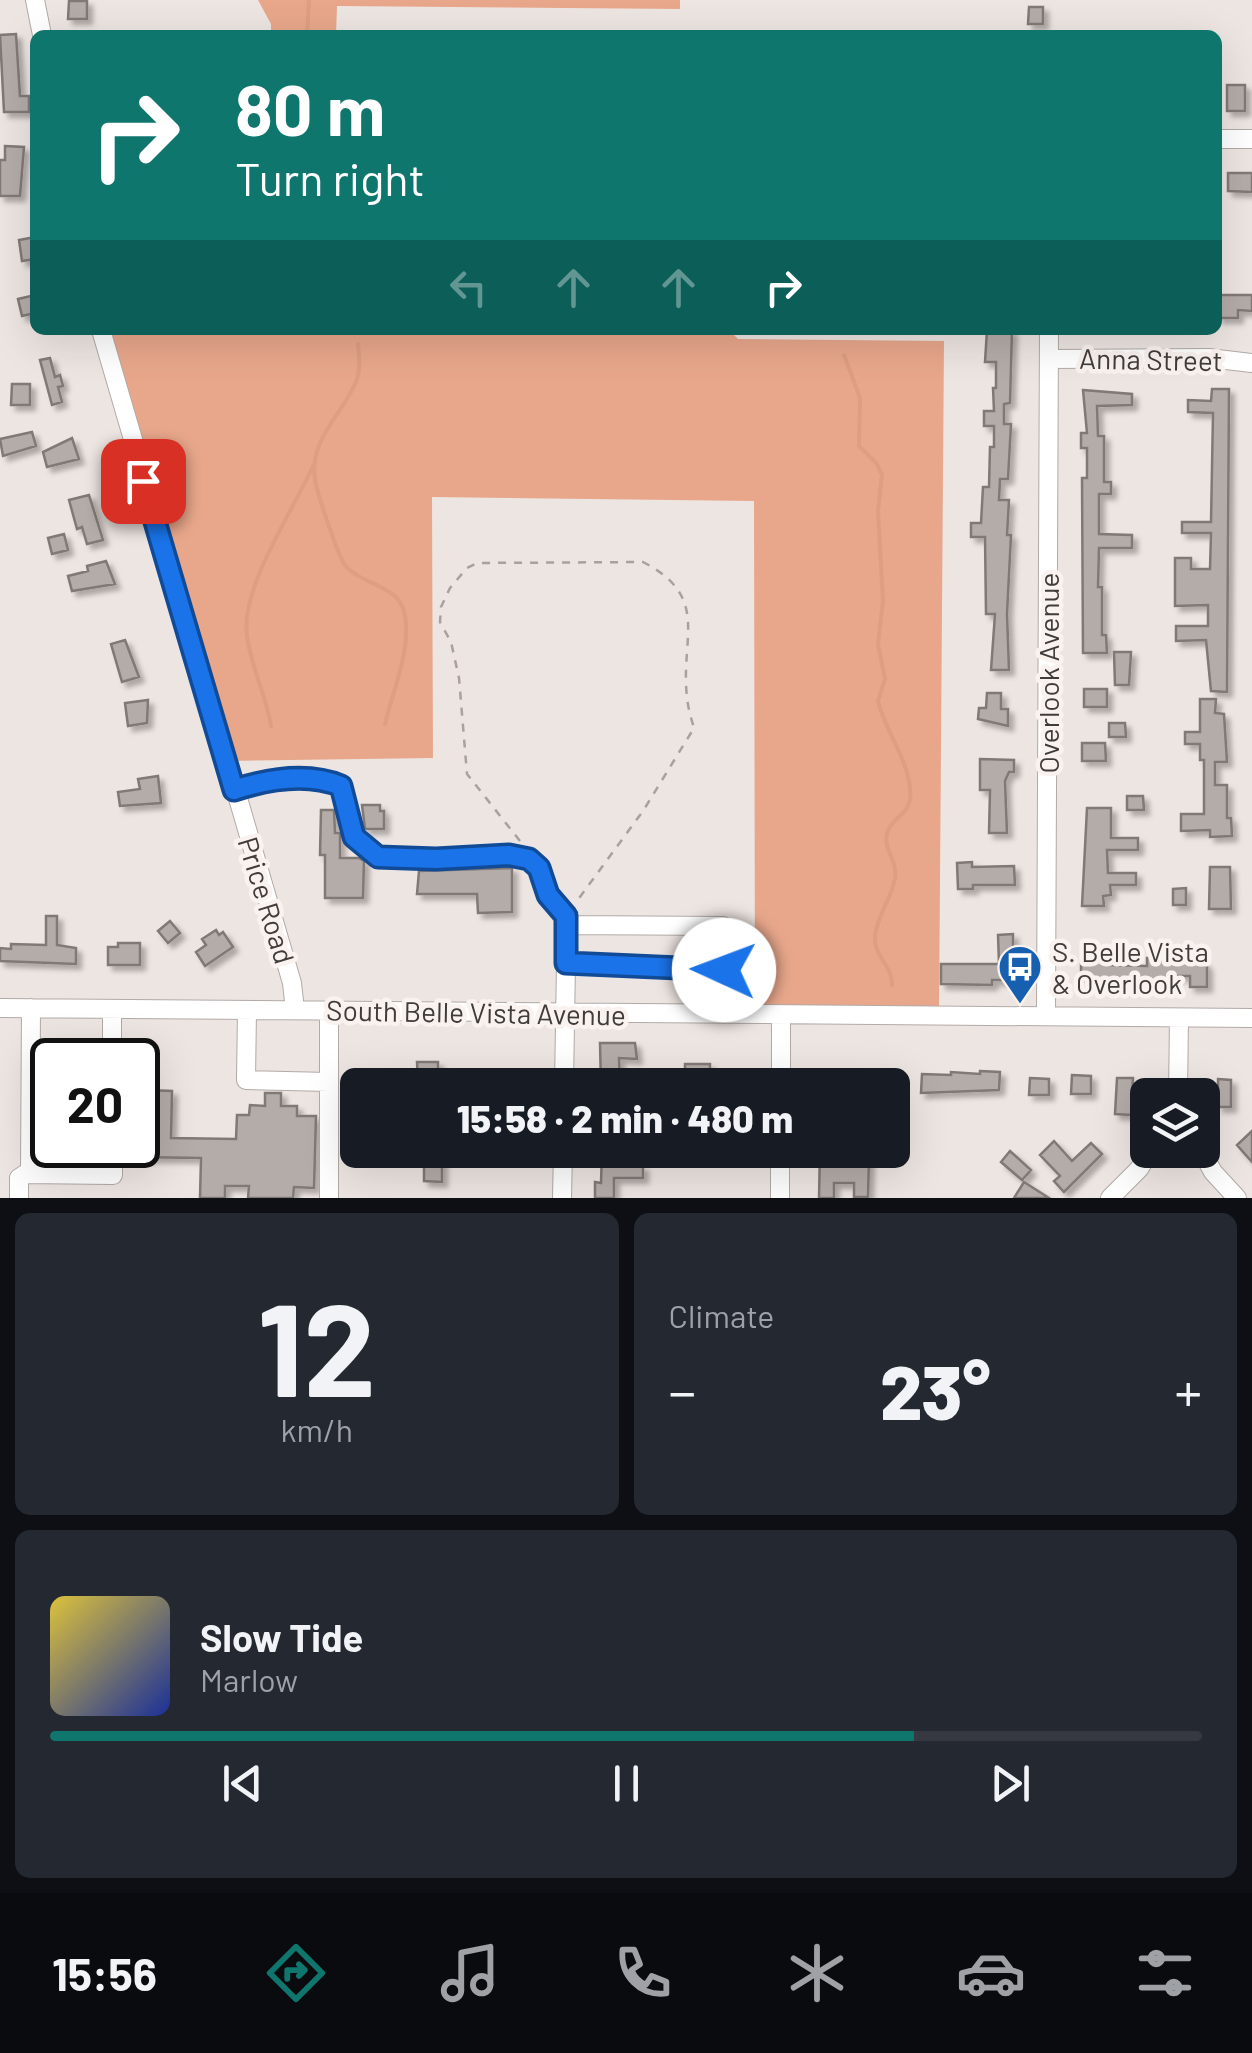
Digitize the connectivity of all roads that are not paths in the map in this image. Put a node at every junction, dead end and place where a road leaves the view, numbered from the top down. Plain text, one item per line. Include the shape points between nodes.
1 (36, 0) edge
2 (41, 30) edge
3 (1222, 139) edge
4 (1252, 139) edge
5 (102, 335) edge
6 (1049, 335) edge
7 (1049, 358) junction
8 (1252, 362) edge
9 (234, 790) junction
10 (566, 926) junction
11 (566, 963) junction
12 (724, 970) junction
13 (0, 1008) edge
14 (31, 1008) junction
15 (112, 1009) junction
16 (246, 1010) junction
17 (295, 1010) junction
18 (329, 1010) junction
19 (566, 1014) junction
20 (724, 1014) junction
21 (781, 1015) junction
22 (1046, 1016) junction
23 (1179, 1018) junction
24 (1252, 1018) edge
25 (31, 1038) edge
26 (112, 1038) edge
27 (564, 1068) edge
28 (781, 1068) edge
29 (1178, 1078) edge
30 (329, 1082) junction
31 (30, 1168) edge
32 (113, 1168) edge
33 (562, 1168) edge
34 (780, 1168) edge
35 (1139, 1168) edge
36 (1212, 1168) edge
37 (30, 1174) junction
38 (20, 1198) edge
39 (329, 1198) edge
40 (562, 1198) edge
41 (780, 1198) edge
42 (1110, 1198) edge
43 (1236, 1198) edge

1 - 2 street
3 - 4 street
5 - 9 street, Price Road
6 - 7 street, Overlook Avenue
7 - 8 street, Anna Street
7 - 22 street, Overlook Avenue
9 - 10 street via 288,779 341,786 354,837 378,857 529,859
9 - 17 street, Price Road
10 - 11 street
10 - 12 street via 723,926
11 - 12 street
11 - 19 street
12 - 20 street
13 - 14 street, South Belle Vista Avenue
14 - 15 street, South Belle Vista Avenue
14 - 25 street
15 - 16 street, South Belle Vista Avenue
15 - 26 street
16 - 17 street, South Belle Vista Avenue
16 - 30 street via 246,1080
17 - 18 street, South Belle Vista Avenue
18 - 19 street, South Belle Vista Avenue
18 - 30 street
19 - 20 street, South Belle Vista Avenue
19 - 27 street
20 - 21 street, South Belle Vista Avenue
21 - 22 street, South Belle Vista Avenue
21 - 28 street
22 - 23 street, South Belle Vista Avenue
23 - 24 street, South Belle Vista Avenue
23 - 29 street
30 - 39 street
31 - 37 street
32 - 37 street via 113,1175
33 - 40 street
34 - 41 street
35 - 42 street
36 - 43 street
37 - 38 street via 19,1178

